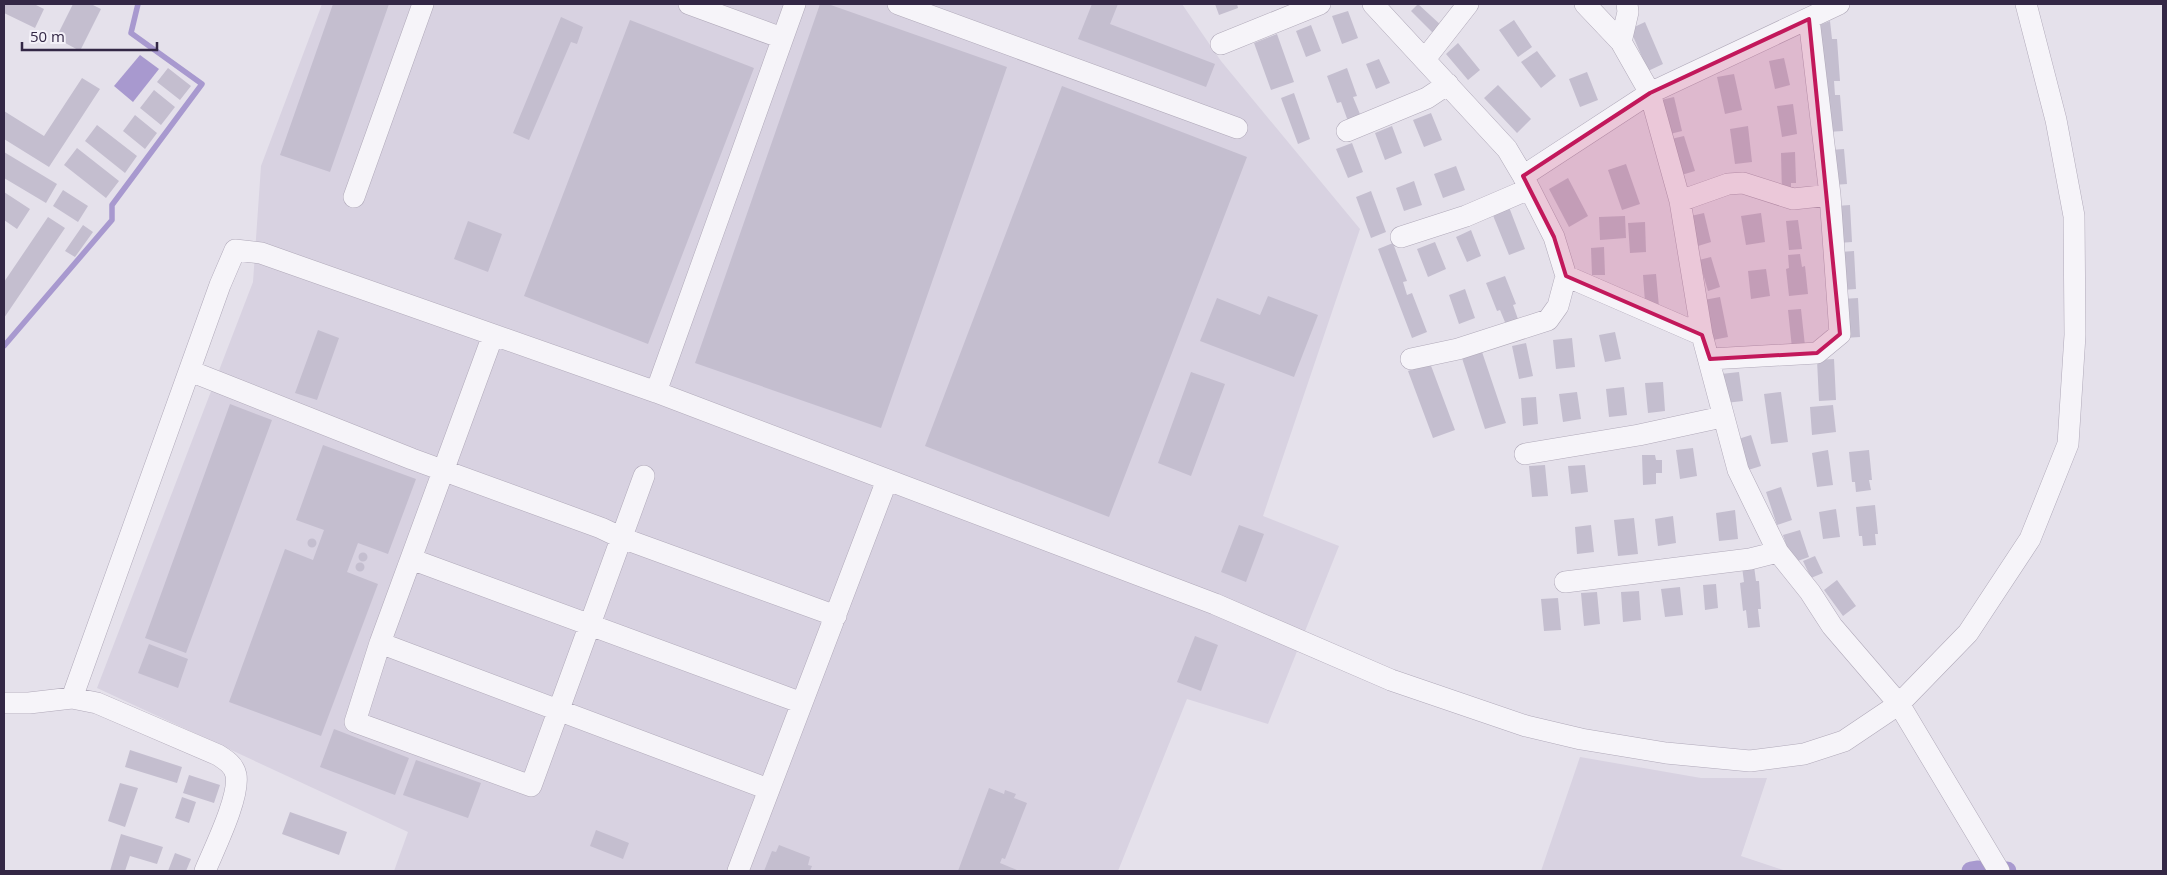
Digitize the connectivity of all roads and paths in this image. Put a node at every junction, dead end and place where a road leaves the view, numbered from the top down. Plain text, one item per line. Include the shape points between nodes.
1 (423, 4) edge
2 (689, 4) edge
3 (795, 4) edge
4 (898, 4) edge
5 (1320, 4) edge
6 (1373, 4) edge
7 (1468, 4) edge
8 (1585, 4) edge
9 (1627, 4) edge
10 (1839, 4) edge
11 (2026, 4) edge
12 (1809, 19) junction
13 (782, 38) junction
14 (1621, 42) junction
15 (1221, 44) dead end
16 (1425, 60) junction
17 (1448, 84) junction
18 (1650, 93) junction
19 (1236, 128) dead end
20 (1347, 131) dead end
21 (1526, 182) junction
22 (1830, 195) junction
23 (354, 197) dead end
24 (1680, 201) junction
25 (1401, 237) dead end
26 (1566, 276) junction
27 (493, 335) junction
28 (1702, 335) junction
29 (1410, 359) dead end
30 (1710, 359) junction
31 (190, 371) junction
32 (656, 392) junction
33 (1722, 417) junction
34 (1525, 454) dead end
35 (444, 470) junction
36 (644, 476) dead end
37 (887, 480) junction
38 (622, 538) junction
39 (1778, 552) junction
40 (411, 559) junction
41 (1565, 582) dead end
42 (836, 616) junction
43 (591, 625) junction
44 (380, 644) junction
45 (72, 698) junction
46 (4, 703) edge
47 (802, 703) junction
48 (1899, 704) junction
49 (559, 711) junction
50 (768, 789) junction
51 (205, 871) edge
52 (738, 871) edge
53 (1999, 871) edge

1 - 23 street
2 - 13 street
3 - 13 street
4 - 19 street
5 - 15 street
6 - 16 street
7 - 16 street
8 - 14 street
9 - 14 street
10 - 12 street
11 - 48 street via 2056,120 2074,216 2075,334 2068,444 2030,539 1968,634
12 - 18 street
12 - 22 street
13 - 32 street
14 - 18 street
16 - 17 street
17 - 20 street via 1427,98
17 - 21 street via 1507,149
18 - 21 street
18 - 24 street
21 - 25 street via 1466,216
21 - 26 street via 1554,237
22 - 24 street via 1793,199 1743,183 1728,184
22 - 30 street via 1840,334 1817,352
24 - 28 street
26 - 28 street
26 - 29 street via 1558,306 1548,320 1458,349
27 - 31 street via 261,253 235,250
27 - 32 street
27 - 35 street
28 - 30 street
30 - 33 street
31 - 35 street
31 - 45 street
32 - 37 street
33 - 34 street via 1639,436
33 - 39 street via 1738,470
35 - 38 street
35 - 40 street
36 - 38 street
37 - 42 street
37 - 48 street via 1215,604 1390,680 1526,726 1581,739 1666,753 1750,761 1804,754 1844,742
38 - 42 street
38 - 43 street
39 - 41 street via 1750,559
39 - 48 street via 1832,626
40 - 43 street
40 - 44 street
42 - 47 street
43 - 47 street
43 - 49 street
44 - 49 street
44 - 49 street via 355,722 531,786
45 - 46 street
45 - 51 street via 97,703 134,718 218,755 231,764 237,786
47 - 50 street
48 - 53 street
49 - 50 street
50 - 52 street

